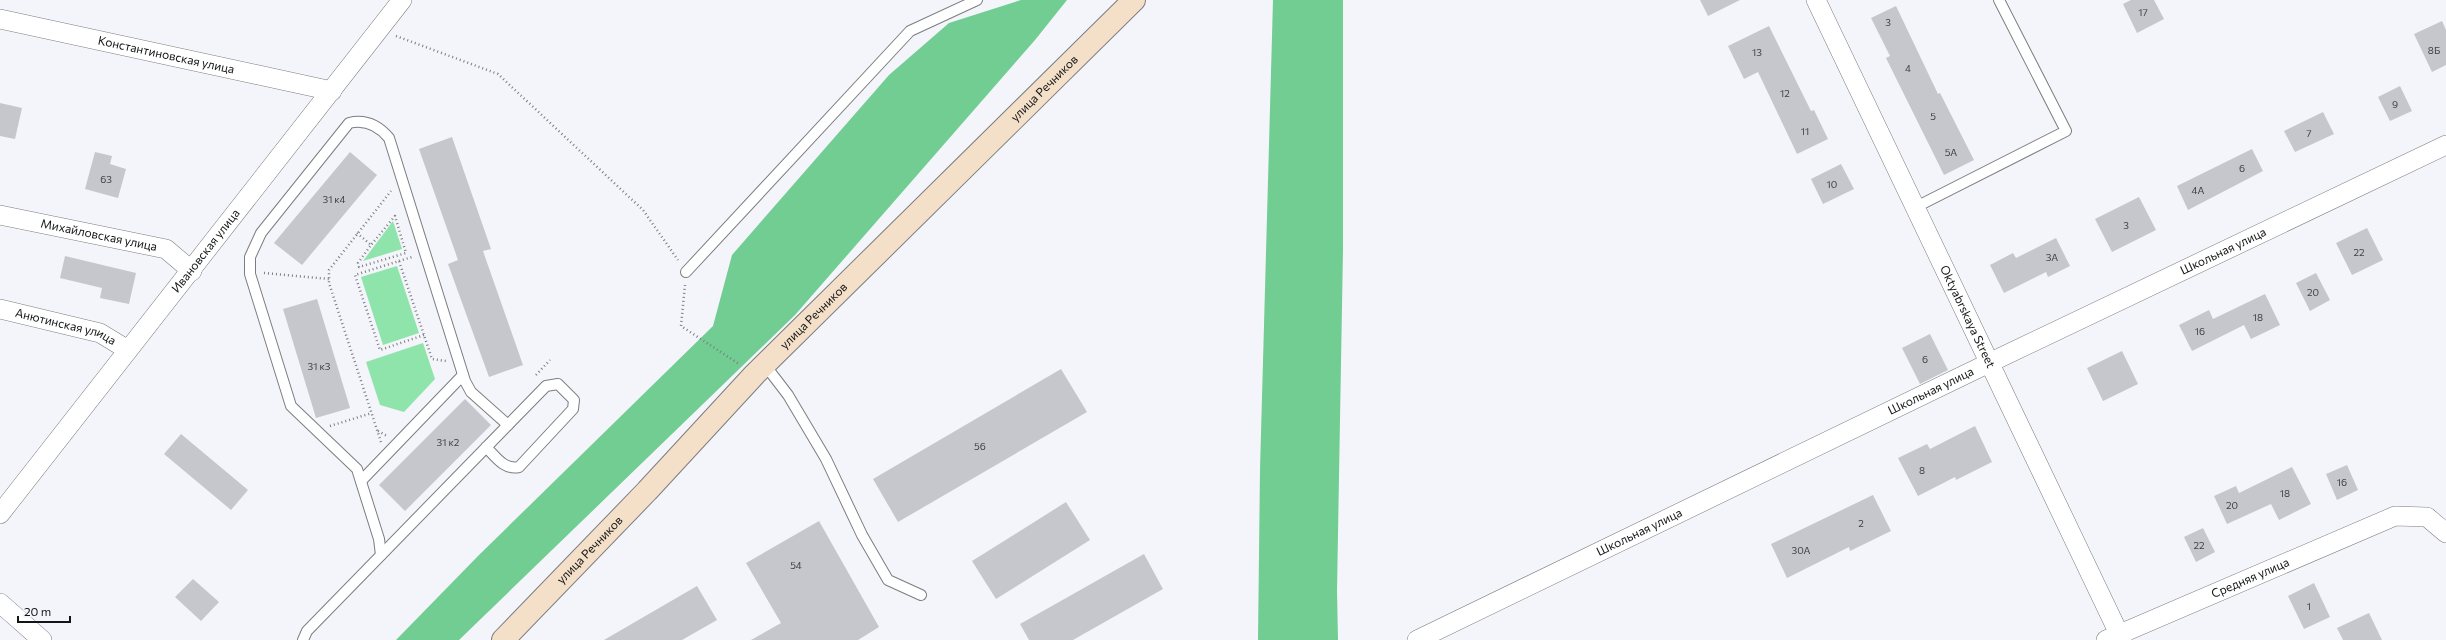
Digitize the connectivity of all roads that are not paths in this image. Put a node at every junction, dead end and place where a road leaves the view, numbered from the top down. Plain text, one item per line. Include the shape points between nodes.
1 (402, 0) edge
2 (977, 0) edge
3 (1134, 0) edge
4 (1816, 0) edge
5 (1999, 0) edge
6 (0, 19) edge
7 (332, 91) junction
8 (2446, 146) edge
9 (1914, 208) junction
10 (0, 215) edge
11 (192, 271) junction
12 (686, 272) road end
13 (0, 309) edge
14 (128, 350) junction
15 (1989, 363) junction
16 (760, 370) junction
17 (463, 375) junction
18 (508, 425) junction
19 (486, 447) junction
20 (361, 481) junction
21 (3, 503) edge
22 (2446, 533) edge
23 (381, 555) junction
24 (921, 595) dead end
25 (0, 604) edge
26 (2116, 638) edge
27 (42, 640) edge
28 (303, 640) edge
29 (503, 640) edge
30 (1417, 640) edge

1 - 7 street, Ивановская улица
2 - 12 lane via 910,31
3 - 16 street, улица Речников
4 - 9 street, Oktyabrskaya Street
5 - 9 lane via 2066,131
6 - 7 street, Константиновская улица
7 - 11 street, Ивановская улица
8 - 15 street, Школьная улица
9 - 15 street, Oktyabrskaya Street
10 - 11 street, Михайловская улица via 166,249
11 - 14 street, Ивановская улица
13 - 14 street, Анютинская улица via 100,333
14 - 21 street, Ивановская улица
15 - 26 street, Oktyabrskaya Street
15 - 30 street, Школьная улица
16 - 24 lane via 788,394 826,459 862,535 888,580
16 - 29 street, улица Речников
17 - 18 lane via 472,392
17 - 20 lane
17 - 20 lane via 389,138 383,131 366,122 357,121 349,124 261,233 250,257 250,274 291,406 357,469
18 - 19 lane
18 - 19 lane via 546,386 551,384 558,384 574,400 573,409 519,466 506,466
19 - 23 lane
20 - 23 lane via 379,539
22 - 26 street, Средняя улица via 2426,517 2395,516
23 - 28 lane via 307,631
25 - 27 street

